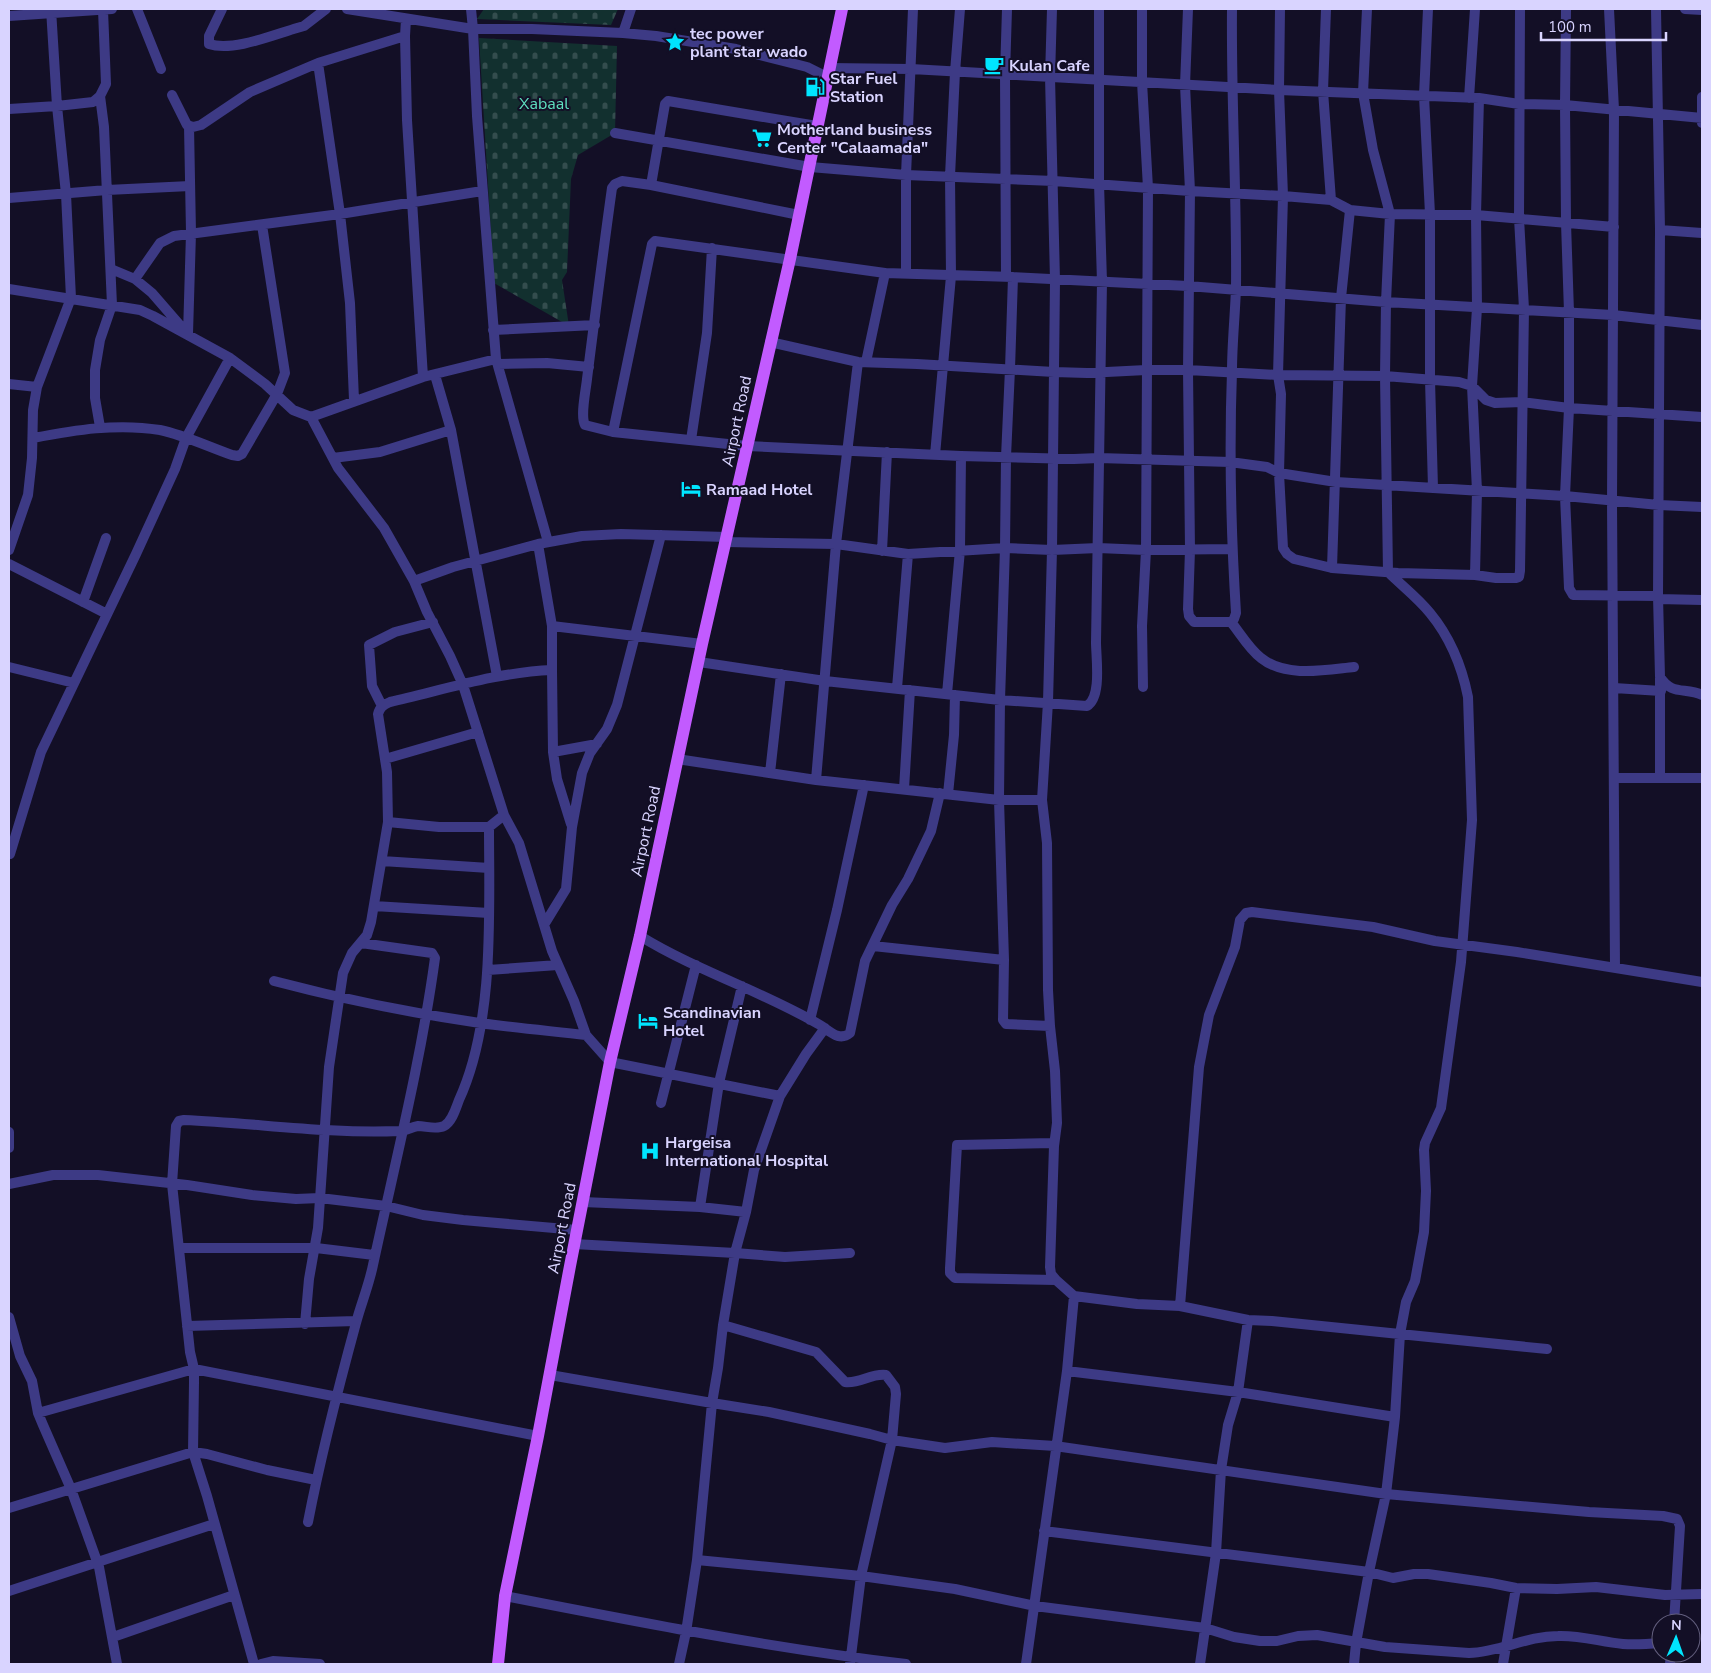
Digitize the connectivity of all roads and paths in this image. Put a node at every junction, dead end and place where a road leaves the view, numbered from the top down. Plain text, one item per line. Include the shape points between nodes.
1 (107, 9) edge
2 (137, 9) edge
3 (222, 9) edge
4 (326, 9) edge
5 (347, 9) edge
6 (470, 9) edge
7 (631, 9) edge
8 (842, 9) edge
9 (913, 9) edge
10 (960, 9) edge
11 (1007, 9) edge
12 (1052, 9) edge
13 (1099, 9) edge
14 (1142, 9) edge
15 (1188, 9) edge
16 (1232, 9) edge
17 (1280, 9) edge
18 (1326, 9) edge
19 (1366, 9) edge
20 (1428, 9) edge
21 (1475, 9) edge
22 (1520, 9) edge
23 (1566, 9) edge
24 (1609, 9) edge
25 (1656, 9) edge
26 (1686, 9) edge
27 (1702, 10) edge
28 (51, 11) edge
29 (9, 16) edge
30 (406, 19) junction
31 (473, 29) junction
32 (623, 33) junction
33 (405, 36) junction
34 (318, 63) junction
35 (161, 69) dead end
36 (911, 69) junction
37 (828, 72) junction
38 (955, 72) junction
39 (1005, 74) junction
40 (1050, 77) junction
41 (1098, 80) junction
42 (1142, 82) junction
43 (1185, 85) junction
44 (1232, 88) junction
45 (1280, 90) junction
46 (1323, 91) junction
47 (1363, 93) junction
48 (172, 95) dead end
49 (100, 96) junction
50 (1424, 96) junction
51 (1702, 97) edge
52 (1474, 98) junction
53 (1519, 104) junction
54 (1565, 105) junction
55 (57, 106) junction
56 (9, 110) edge
57 (1614, 110) junction
58 (1657, 114) junction
59 (1702, 118) edge
60 (1702, 124) edge
61 (189, 126) junction
62 (817, 126) junction
63 (615, 133) dead end
64 (658, 140) junction
65 (810, 167) junction
66 (906, 175) junction
67 (950, 176) junction
68 (1006, 178) junction
69 (1054, 181) junction
70 (1099, 183) junction
71 (651, 185) junction
72 (190, 186) junction
73 (1148, 188) junction
74 (107, 190) junction
75 (482, 191) junction
76 (1190, 191) junction
77 (1235, 192) junction
78 (66, 194) junction
79 (1284, 196) junction
80 (9, 198) edge
81 (1331, 200) junction
82 (412, 202) junction
83 (1350, 210) junction
84 (340, 214) junction
85 (1390, 214) junction
86 (1430, 214) junction
87 (1476, 214) junction
88 (799, 215) junction
89 (1519, 218) junction
90 (1566, 223) junction
91 (262, 225) junction
92 (1614, 227) junction
93 (1660, 230) junction
94 (191, 233) junction
95 (1702, 233) edge
96 (712, 248) junction
97 (790, 259) junction
98 (111, 270) junction
99 (906, 272) junction
100 (885, 273) junction
101 (951, 276) junction
102 (1009, 277) junction
103 (135, 279) junction
104 (1055, 280) junction
105 (1102, 282) junction
106 (1147, 284) junction
107 (1188, 286) junction
108 (9, 288) edge
109 (1236, 290) junction
110 (1280, 292) junction
111 (71, 298) junction
112 (1341, 298) junction
113 (1386, 302) junction
114 (1431, 304) junction
115 (112, 305) junction
116 (1477, 308) junction
117 (1524, 309) junction
118 (1569, 312) junction
119 (1613, 315) junction
120 (1702, 318) edge
121 (1659, 320) junction
122 (595, 325) junction
123 (1702, 325) edge
124 (493, 330) junction
125 (188, 334) junction
126 (770, 342) junction
127 (230, 358) junction
128 (497, 362) junction
129 (862, 362) junction
130 (944, 366) junction
131 (589, 367) junction
132 (1010, 369) junction
133 (1146, 370) junction
134 (1188, 370) junction
135 (1101, 371) junction
136 (1054, 372) junction
137 (1232, 372) junction
138 (435, 374) junction
139 (1338, 374) junction
140 (1278, 375) junction
141 (1385, 376) junction
142 (423, 377) junction
143 (1430, 380) junction
144 (9, 384) edge
145 (1472, 386) junction
146 (37, 387) junction
147 (277, 394) junction
148 (354, 400) junction
149 (1522, 402) junction
150 (1569, 408) junction
151 (1613, 410) junction
152 (1660, 414) junction
153 (311, 417) junction
154 (1702, 417) edge
155 (100, 427) junction
156 (451, 430) junction
157 (613, 432) junction
158 (33, 438) junction
159 (186, 438) junction
160 (691, 440) junction
161 (747, 446) junction
162 (846, 450) junction
163 (887, 452) junction
164 (935, 455) junction
165 (961, 456) junction
166 (1006, 457) junction
167 (332, 458) junction
168 (1053, 458) junction
169 (1099, 458) junction
170 (1146, 459) junction
171 (1188, 460) junction
172 (1230, 462) junction
173 (1279, 473) junction
174 (1336, 482) junction
175 (1388, 485) junction
176 (1433, 488) junction
177 (1476, 491) junction
178 (1521, 494) junction
179 (1566, 496) junction
180 (1612, 502) junction
181 (1659, 505) junction
182 (1702, 507) edge
183 (12, 527) edge
184 (661, 535) junction
185 (106, 538) dead end
186 (727, 539) junction
187 (543, 543) junction
188 (836, 544) junction
189 (1005, 548) junction
190 (1098, 548) junction
191 (1232, 549) junction
192 (9, 550) edge
193 (960, 550) junction
194 (1052, 550) junction
195 (1146, 550) junction
196 (1190, 550) junction
197 (882, 551) junction
198 (908, 554) junction
199 (475, 561) junction
200 (9, 564) edge
201 (1332, 568) junction
202 (1388, 572) junction
203 (1475, 575) junction
204 (414, 581) junction
205 (1614, 596) junction
206 (1658, 597) junction
207 (1702, 600) edge
208 (83, 602) junction
209 (107, 614) junction
210 (433, 622) junction
211 (1231, 622) junction
212 (552, 626) junction
213 (636, 636) junction
214 (702, 644) junction
215 (699, 662) junction
216 (9, 667) edge
217 (1354, 667) dead end
218 (552, 670) junction
219 (781, 674) junction
220 (498, 676) junction
221 (1660, 678) junction
222 (825, 681) junction
223 (74, 684) junction
224 (463, 685) junction
225 (1143, 687) dead end
226 (897, 688) junction
227 (1614, 688) junction
228 (910, 690) junction
229 (1661, 691) junction
230 (951, 695) junction
231 (1702, 695) edge
232 (1000, 700) junction
233 (1048, 702) junction
234 (382, 706) junction
235 (478, 732) junction
236 (596, 744) junction
237 (553, 752) junction
238 (385, 759) junction
239 (677, 759) junction
240 (770, 773) junction
241 (1660, 777) junction
242 (1614, 778) junction
243 (1702, 778) edge
244 (816, 780) junction
245 (864, 785) junction
246 (904, 789) junction
247 (944, 794) junction
248 (999, 800) junction
249 (1042, 800) junction
250 (504, 815) junction
251 (388, 822) junction
252 (489, 827) junction
253 (572, 827) junction
254 (10, 854) dead end
255 (382, 861) junction
256 (489, 868) junction
257 (374, 906) junction
258 (489, 913) junction
259 (544, 925) junction
260 (640, 936) junction
261 (361, 943) junction
262 (1462, 944) junction
263 (873, 946) junction
264 (1004, 960) junction
265 (558, 965) junction
266 (696, 965) junction
267 (1615, 968) junction
268 (488, 970) junction
269 (274, 981) dead end
270 (1702, 982) edge
271 (742, 986) junction
272 (339, 998) junction
273 (428, 1014) junction
274 (810, 1020) junction
275 (481, 1023) junction
276 (1050, 1026) junction
277 (825, 1028) junction
278 (586, 1035) junction
279 (610, 1062) junction
280 (668, 1074) junction
281 (719, 1083) junction
282 (780, 1096) junction
283 (661, 1104) dead end
284 (325, 1130) junction
285 (402, 1131) junction
286 (9, 1132) edge
287 (1054, 1143) junction
288 (9, 1148) edge
289 (9, 1184) edge
290 (172, 1184) junction
291 (320, 1198) junction
292 (583, 1202) junction
293 (386, 1206) junction
294 (700, 1207) junction
295 (746, 1212) junction
296 (577, 1230) junction
297 (574, 1244) junction
298 (179, 1248) junction
299 (316, 1248) junction
300 (735, 1252) junction
301 (850, 1253) dead end
302 (374, 1255) junction
303 (1056, 1280) junction
304 (1074, 1296) junction
305 (1180, 1306) junction
306 (9, 1317) edge
307 (1248, 1320) junction
308 (356, 1322) junction
309 (305, 1324) junction
310 (723, 1325) junction
311 (187, 1326) junction
312 (1400, 1334) junction
313 (1547, 1349) dead end
314 (194, 1369) junction
315 (1067, 1371) junction
316 (550, 1375) junction
317 (1238, 1392) junction
318 (337, 1396) junction
319 (712, 1404) junction
320 (38, 1413) junction
321 (1395, 1417) junction
322 (538, 1436) junction
323 (892, 1440) junction
324 (1055, 1446) junction
325 (193, 1452) junction
326 (1221, 1470) junction
327 (316, 1480) junction
328 (71, 1488) junction
329 (1386, 1494) junction
330 (9, 1508) edge
331 (308, 1522) dead end
332 (214, 1524) junction
333 (1044, 1531) junction
334 (1216, 1553) junction
335 (697, 1560) junction
336 (98, 1562) junction
337 (1369, 1572) junction
338 (861, 1576) junction
339 (1516, 1588) junction
340 (9, 1591) edge
341 (1702, 1594) edge
342 (234, 1595) junction
343 (506, 1596) junction
344 (1675, 1596) junction
345 (1035, 1606) junction
346 (1674, 1613) edge
347 (1205, 1628) junction
348 (686, 1632) junction
349 (113, 1637) junction
350 (1356, 1643) junction
351 (1651, 1643) edge
352 (1506, 1648) junction
353 (850, 1661) edge
354 (117, 1664) edge
355 (261, 1664) edge
356 (320, 1664) edge
357 (498, 1664) edge
358 (679, 1664) edge
359 (906, 1664) edge
360 (1026, 1664) edge
361 (1200, 1664) edge
362 (1354, 1664) edge
363 (1503, 1664) edge

1 - 28 street
1 - 49 street via 106,84
2 - 35 street
3 - 4 street via 208,36 208,44 230,47 297,28
5 - 30 street
6 - 31 street
7 - 32 street
8 - 37 main road, Airport Road
9 - 36 street
10 - 38 street
11 - 39 street
12 - 40 street
13 - 41 street
14 - 42 street
15 - 43 street
16 - 44 street
17 - 45 street
18 - 46 street
19 - 47 street
20 - 50 street
21 - 52 street
22 - 53 street
23 - 54 street
24 - 57 street
25 - 58 street
26 - 27 street
28 - 29 street
28 - 55 street
30 - 31 street
30 - 33 street
31 - 32 street
31 - 75 street
32 - 37 street via 736,49
33 - 34 street
33 - 82 street
34 - 61 street via 250,92 201,125
34 - 84 street
36 - 37 street
36 - 38 street
36 - 66 street
37 - 62 main road, Airport Road
38 - 39 street
38 - 67 street
39 - 40 street
39 - 68 street
40 - 41 street
40 - 69 street
41 - 42 street
41 - 70 street
42 - 43 street
42 - 73 street
43 - 44 street
43 - 76 street
44 - 45 street
44 - 77 street
45 - 46 street
45 - 79 street
46 - 47 street
46 - 81 street
47 - 50 street
47 - 85 street via 1373,150
48 - 61 street
49 - 55 street via 93,102
49 - 74 street
50 - 52 street
50 - 86 street
51 - 59 street
52 - 53 street
52 - 87 street
53 - 54 street
53 - 89 street
54 - 57 street
54 - 90 street
55 - 56 street
55 - 78 street
57 - 58 street
57 - 92 street
58 - 59 street
58 - 93 street
59 - 60 street
61 - 72 street
62 - 64 street via 668,101
62 - 65 main road, Airport Road
63 - 64 street
64 - 65 street
64 - 71 street
65 - 66 street
65 - 88 main road, Airport Road
66 - 67 street
66 - 99 street
67 - 68 street
67 - 101 street
68 - 69 street
68 - 102 street
69 - 70 street
69 - 104 street
70 - 73 street
70 - 105 street
71 - 88 street
71 - 122 street via 622,181 612,188
72 - 74 street
72 - 94 street
73 - 76 street
73 - 106 street
74 - 78 street
74 - 98 street
75 - 82 street
75 - 124 street
76 - 77 street
76 - 107 street
77 - 79 street
77 - 109 street
78 - 80 street
78 - 111 street
79 - 81 street
79 - 110 street
81 - 83 street
82 - 84 street
82 - 142 street
83 - 85 street
83 - 112 street
84 - 91 street
84 - 148 street via 350,303
85 - 86 street
85 - 113 street
86 - 87 street
86 - 114 street
87 - 89 street
87 - 116 street
88 - 97 main road, Airport Road
89 - 90 street
89 - 117 street
90 - 92 street
90 - 118 street
91 - 94 street
91 - 147 street via 285,368
92 - 119 street
93 - 95 street
93 - 121 street
94 - 103 street via 160,243
94 - 125 street
96 - 97 street
96 - 157 street via 656,241 652,244
96 - 160 street via 706,333
97 - 100 street
97 - 126 main road, Airport Road
98 - 103 street
98 - 115 street
99 - 100 street
99 - 101 street
100 - 129 street
101 - 102 street
101 - 130 street
102 - 104 street
102 - 132 street
103 - 125 street via 152,293
104 - 105 street
104 - 136 street
105 - 106 street
105 - 135 street
106 - 107 street
106 - 133 street
107 - 109 street
107 - 134 street
108 - 111 street
109 - 110 street
109 - 137 street
110 - 112 street
110 - 140 street
111 - 115 street
111 - 146 street
112 - 113 street
112 - 139 street
113 - 114 street
113 - 141 street
114 - 116 street
114 - 143 street
115 - 125 street via 140,310
115 - 155 street via 100,340 95,370
116 - 117 street
116 - 145 street
117 - 118 street
117 - 149 street
118 - 119 street
118 - 150 street
119 - 121 street
119 - 151 street
120 - 123 street
121 - 123 street
121 - 152 street
122 - 124 street
122 - 131 street
124 - 128 street
125 - 127 street
126 - 129 street
126 - 161 main road, Airport Road
127 - 147 street
127 - 159 street
128 - 131 street
128 - 138 street
128 - 187 street
129 - 130 street
129 - 162 street
130 - 132 street
130 - 164 street
131 - 157 street via 583,422
132 - 136 street
132 - 166 street
133 - 134 street
133 - 135 street
133 - 170 street
134 - 137 street
134 - 171 street
135 - 136 street
135 - 169 street
136 - 168 street
137 - 140 street
137 - 172 street
138 - 142 street
138 - 156 street
139 - 140 street
139 - 141 street
139 - 174 street
140 - 173 street via 1282,394
141 - 143 street
141 - 175 street
142 - 148 street
143 - 145 street
143 - 176 street
144 - 146 street
145 - 149 street via 1486,400 1495,403
145 - 177 street
146 - 158 street
147 - 153 street via 294,410
147 - 159 street via 238,456
148 - 153 street
149 - 150 street
149 - 178 street
150 - 151 street
150 - 179 street
151 - 152 street
151 - 180 street
152 - 154 street
152 - 181 street
153 - 167 street
155 - 158 street
155 - 159 street via 160,430
156 - 167 street via 380,452
156 - 199 street
157 - 160 street
158 - 183 street via 28,495
159 - 209 street via 175,469
160 - 161 street
161 - 162 street
161 - 186 main road, Airport Road
162 - 163 street
162 - 188 street
163 - 164 street
163 - 197 street
164 - 165 street
165 - 166 street
165 - 193 street
166 - 168 street
166 - 189 street
167 - 204 street via 384,528
168 - 169 street
168 - 194 street
169 - 170 street
169 - 190 street
170 - 171 street
170 - 195 street
171 - 172 street
171 - 196 street
172 - 173 street via 1267,467
172 - 191 street
173 - 174 street
173 - 201 street via 1283,548 1294,559
174 - 175 street
174 - 201 street
175 - 176 street
175 - 202 street
176 - 177 street
177 - 178 street
177 - 203 street
178 - 179 street
178 - 203 street via 1519,577
179 - 180 street
179 - 205 street via 1571,594
180 - 181 street
180 - 205 street
181 - 182 street
181 - 206 street
183 - 192 street
184 - 186 street
184 - 187 street via 582,536
184 - 213 street
185 - 208 street
186 - 188 street
186 - 214 main road, Airport Road
187 - 199 street
187 - 212 street
188 - 197 street
188 - 222 street
189 - 193 street
189 - 194 street
189 - 232 street
190 - 194 street
190 - 195 street
190 - 233 street via 1097,683 1094,699 1087,706
191 - 196 street
191 - 211 street via 1236,613
193 - 198 street
193 - 230 street
194 - 233 street
195 - 196 street
195 - 225 street
196 - 211 street via 1188,609 1191,620
197 - 198 street
198 - 226 street
199 - 204 street
199 - 220 street
200 - 208 street
201 - 202 street
202 - 203 street
202 - 262 street via 1429,611 1444,632 1468,697 1472,820
204 - 210 street
205 - 206 street
205 - 227 street
206 - 207 street
206 - 221 street
208 - 209 street
209 - 223 street
210 - 224 street
210 - 234 street via 395,632 369,645 372,686
211 - 217 street via 1259,657 1268,663 1293,670
212 - 213 street
212 - 218 street
213 - 214 street
213 - 236 street via 617,705 607,729
214 - 215 main road, Airport Road
215 - 219 street
215 - 239 main road, Airport Road
216 - 223 street
218 - 220 street
218 - 237 street
219 - 222 street
219 - 240 street
220 - 224 street
221 - 229 street
221 - 231 street via 1672,690
222 - 226 street
222 - 244 street
223 - 254 street via 41,752
224 - 234 street
224 - 235 street
226 - 228 street
227 - 229 street
227 - 242 street
228 - 230 street
228 - 246 street
229 - 241 street
230 - 232 street
230 - 247 street via 954,735
232 - 233 street
232 - 248 street
233 - 249 street
234 - 238 street via 378,714
235 - 238 street
235 - 250 street
236 - 237 street
236 - 253 street via 582,772
237 - 253 street via 557,779
238 - 251 street
239 - 240 street
239 - 260 main road, Airport Road
240 - 244 street
241 - 242 street
241 - 243 street
242 - 267 street
244 - 245 street
245 - 246 street
245 - 274 street
246 - 247 street
247 - 248 street
247 - 263 street via 931,831
248 - 249 street
248 - 264 street
249 - 276 street via 1048,860
250 - 252 street
250 - 259 street via 520,843
251 - 252 street
251 - 255 street
252 - 256 street
253 - 259 street via 566,889
255 - 256 street
255 - 257 street
256 - 258 street
257 - 258 street
257 - 261 street via 367,934
258 - 268 street
259 - 265 street
260 - 266 street
260 - 279 main road, Airport Road
261 - 272 street via 347,962
261 - 273 street via 434,955
262 - 267 street
262 - 305 street via 1373,927 1252,912 1243,915 1235,947 1209,1015 1199,1067
262 - 312 street via 1441,1108 1424,1150 1424,1232
263 - 264 street
263 - 277 street via 861,975 850,1033 843,1038
264 - 276 street via 1004,1022
265 - 268 street
265 - 278 street
266 - 271 street
266 - 280 street
267 - 270 street
268 - 275 street
269 - 272 street
271 - 274 street
271 - 281 street
272 - 273 street
272 - 284 street via 328,1067
273 - 275 street
273 - 285 street
274 - 277 street
275 - 278 street
275 - 285 street via 467,1084 446,1125 416,1126
276 - 287 street via 1057,1123
277 - 282 street
278 - 279 street
279 - 280 street
279 - 292 main road, Airport Road
280 - 281 street
280 - 283 street
281 - 282 street
281 - 294 street
282 - 295 street via 754,1170
284 - 285 street
284 - 290 street via 220,1121 179,1121
284 - 291 street
285 - 293 street
286 - 288 street
287 - 303 street via 1050,1267
287 - 303 street via 957,1145 950,1273 955,1278
289 - 290 street via 52,1175 98,1175
290 - 291 street via 277,1198
290 - 298 street
291 - 293 street
291 - 299 street
292 - 294 street
292 - 296 main road, Airport Road
293 - 296 street via 462,1220
293 - 302 street
294 - 295 street
295 - 300 street
296 - 297 main road, Airport Road
297 - 300 street
297 - 316 main road, Airport Road
298 - 299 street
298 - 311 street
299 - 302 street
299 - 309 street
300 - 301 street via 785,1258
300 - 310 street
302 - 308 street
303 - 304 street
304 - 305 street
304 - 315 street
305 - 307 street
306 - 320 street via 20,1356 32,1381
307 - 312 street
307 - 317 street
308 - 309 street
308 - 318 street
309 - 311 street
310 - 319 street
310 - 323 street via 816,1352 844,1382 858,1382 872,1375 886,1376 896,1387
311 - 314 street
312 - 313 street
312 - 321 street
314 - 318 street
314 - 320 street
314 - 325 street
315 - 317 street
315 - 324 street
316 - 319 street
316 - 322 main road, Airport Road
317 - 321 street
317 - 326 street via 1228,1425
318 - 322 street
318 - 327 street
319 - 323 street via 768,1412
319 - 335 street
320 - 328 street
321 - 329 street
322 - 343 main road, Airport Road
323 - 324 street via 945,1448 992,1442
323 - 338 street
324 - 326 street
324 - 333 street
325 - 327 street
325 - 328 street
325 - 332 street
326 - 329 street
326 - 334 street
327 - 331 street
328 - 330 street
328 - 336 street
329 - 337 street
329 - 344 street via 1677,1519 1680,1526
332 - 336 street
332 - 342 street
333 - 334 street
333 - 345 street
334 - 337 street
334 - 347 street
335 - 338 street
335 - 348 street
336 - 340 street
336 - 349 street
337 - 339 street via 1393,1578 1428,1574
337 - 350 street
338 - 345 street via 955,1589
338 - 353 street
339 - 344 street via 1557,1590 1596,1586
339 - 352 street
341 - 344 street
342 - 349 street
342 - 355 street
343 - 348 street
343 - 357 main road, Airport Road
344 - 346 street
345 - 347 street
345 - 360 street
347 - 350 street via 1260,1641 1317,1636
347 - 361 street
348 - 353 street
348 - 358 street
349 - 354 street
350 - 352 street via 1469,1653
350 - 362 street
351 - 352 street via 1624,1644 1558,1636 1536,1638
352 - 363 street
353 - 359 street
355 - 356 street via 289,1661

